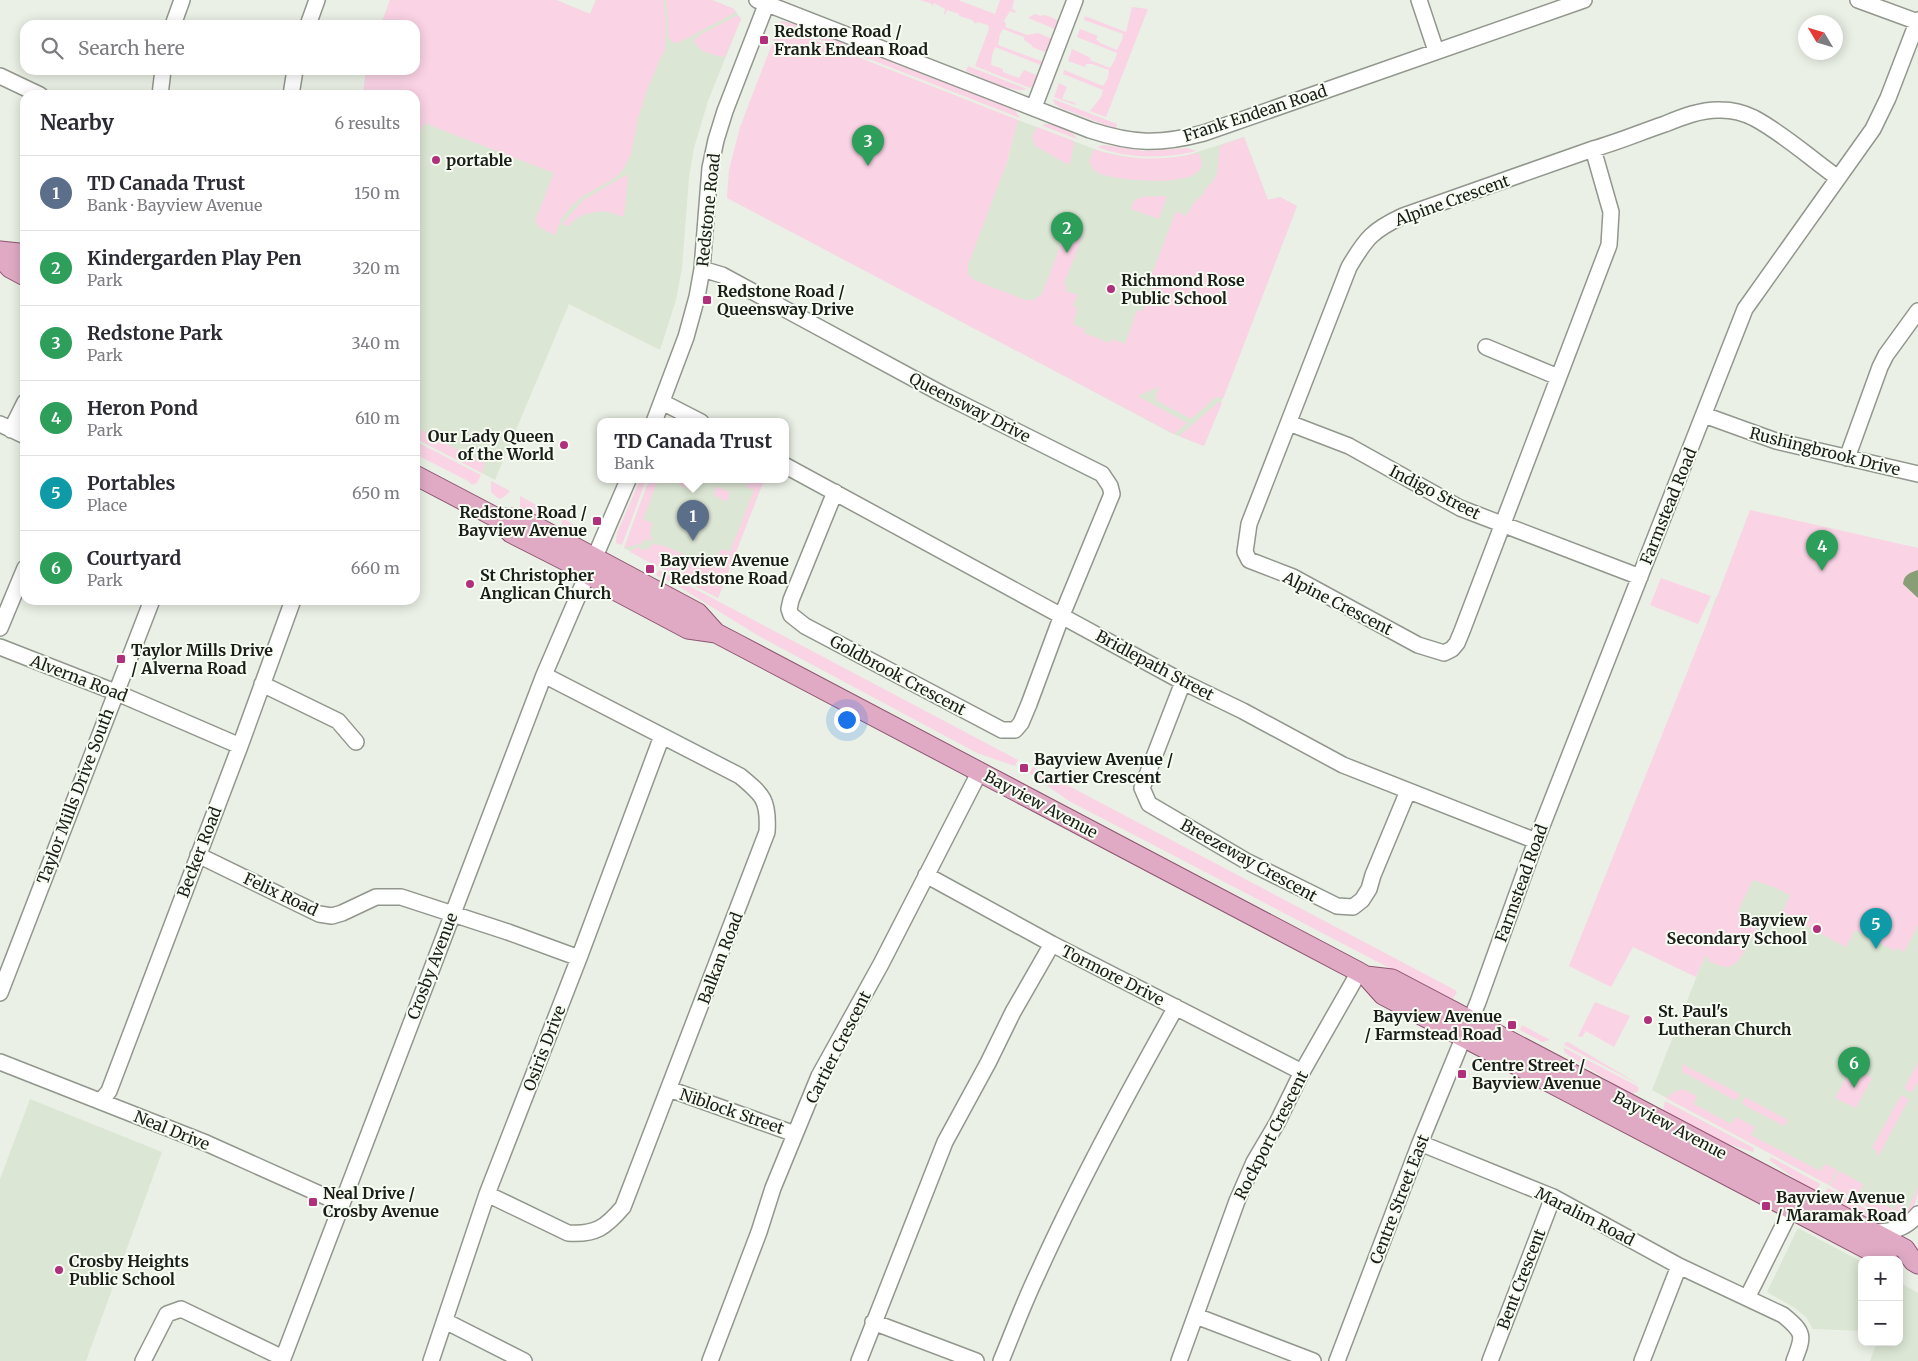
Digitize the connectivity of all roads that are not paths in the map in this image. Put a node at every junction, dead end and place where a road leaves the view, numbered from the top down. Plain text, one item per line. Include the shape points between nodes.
1 (182, 0) edge
2 (317, 0) edge
3 (1075, 0) edge
4 (1419, 0) edge
5 (1584, 0) edge
6 (1858, 0) edge
7 (764, 1) edge
8 (175, 20) edge
9 (310, 20) edge
10 (1918, 21) edge
11 (1436, 51) junction
12 (162, 75) edge
13 (294, 75) edge
14 (0, 76) edge
15 (29, 90) edge
16 (161, 90) edge
17 (292, 90) edge
18 (1034, 107) junction
19 (1593, 149) junction
20 (1838, 178) junction
21 (0, 251) edge
22 (20, 253) edge
23 (0, 257) edge
24 (702, 269) junction
25 (20, 273) edge
26 (1918, 311) edge
27 (1486, 347) dead end
28 (1558, 377) junction
29 (662, 402) junction
30 (20, 413) edge
31 (1704, 415) junction
32 (656, 418) edge
33 (694, 418) edge
34 (1289, 423) junction
35 (12, 430) edge
36 (1847, 458) junction
37 (789, 468) edge
38 (1918, 474) edge
39 (420, 478) edge
40 (627, 483) edge
41 (835, 492) junction
42 (1503, 525) junction
43 (591, 565) junction
44 (1640, 577) junction
45 (20, 580) edge
46 (150, 605) edge
47 (291, 605) edge
48 (1062, 616) junction
49 (0, 628) edge
50 (0, 647) edge
51 (544, 675) junction
52 (1183, 682) junction
53 (262, 684) junction
54 (115, 692) junction
55 (662, 736) junction
56 (356, 742) dead end
57 (240, 746) junction
58 (980, 771) junction
59 (1408, 791) junction
60 (1536, 841) junction
61 (198, 855) junction
62 (926, 875) junction
63 (452, 914) junction
64 (1052, 944) junction
65 (579, 958) junction
66 (1362, 974) junction
67 (0, 993) edge
68 (1176, 1007) junction
69 (1471, 1019) junction
70 (1464, 1037) junction
71 (0, 1062) edge
72 (1302, 1072) junction
73 (669, 1089) junction
74 (101, 1101) junction
75 (795, 1134) junction
76 (1420, 1143) junction
77 (487, 1194) junction
78 (1553, 1197) junction
79 (342, 1204) junction
80 (1792, 1208) junction
81 (1918, 1214) edge
82 (1873, 1232) junction
83 (1881, 1256) edge
84 (1912, 1259) edge
85 (1679, 1266) junction
86 (1746, 1298) junction
87 (1196, 1316) junction
88 (445, 1321) junction
89 (873, 1322) junction
90 (283, 1360) edge
91 (143, 1361) edge
92 (430, 1361) edge
93 (524, 1361) edge
94 (710, 1361) edge
95 (859, 1361) edge
96 (976, 1361) edge
97 (1001, 1361) edge
98 (1179, 1361) edge
99 (1313, 1361) edge
100 (1337, 1361) edge
101 (1490, 1361) edge
102 (1642, 1361) edge
103 (1794, 1361) edge

1 - 8 street
2 - 9 street
3 - 18 street
4 - 11 street
5 - 11 street, Frank Endean Road
6 - 10 street
7 - 18 street, Frank Endean Road
7 - 24 street, Redstone Road via 716,140 710,168
10 - 20 street, Farmstead Road via 1881,115
11 - 18 street, Frank Endean Road via 1204,133 1166,142 1108,136
12 - 16 street
13 - 17 street
14 - 15 street
19 - 20 street, Alpine Crescent via 1677,119 1720,110 1736,112 1769,127
19 - 28 street, Alpine Crescent via 1611,212 1609,245
19 - 34 street, Alpine Crescent via 1379,227 1349,267
20 - 31 street, Farmstead Road via 1745,309
21 - 22 main road
23 - 25 main road
24 - 29 street, Redstone Road via 693,315
24 - 48 street, Queensway Drive via 722,275 942,394 1102,474 1112,494
26 - 36 street via 1880,367
27 - 28 street
28 - 42 street, Alpine Crescent
29 - 32 street, Redstone Road
29 - 33 street
30 - 35 street
31 - 36 street, Rushingbrook Drive via 1776,441
31 - 44 street, Farmstead Road
34 - 42 street, Indigo Street via 1349,446 1460,508
34 - 42 street, Alpine Crescent via 1249,524 1245,552 1249,560 1293,577 1418,645 1444,654 1457,643
36 - 38 street, Rushingbrook Drive
37 - 41 street, Bridlepath Street
39 - 43 main road, Bayview Avenue via 497,518 520,518
40 - 43 street
41 - 48 street, Bridlepath Street
41 - 48 street, Goldbrook Crescent via 789,608 791,615 805,626 1002,730 1010,731 1021,723
42 - 44 street, Indigo Street
43 - 51 street, Crosby Avenue
43 - 58 main road, Bayview Avenue via 698,613 716,633
44 - 60 street, Farmstead Road
45 - 49 street
46 - 54 street, Taylor Mills Drive South
47 - 53 street, Becker Road
48 - 52 street, Bridlepath Street
50 - 54 street, Alverna Road
51 - 55 street, Balkan Road
51 - 63 street, Crosby Avenue
52 - 59 street, Bridlepath Street via 1343,765
52 - 59 street, Breezeway Crescent via 1142,788 1149,804 1246,862 1320,899 1346,908 1362,900
53 - 56 street via 338,720
53 - 57 street, Becker Road
54 - 57 street, Alverna Road
54 - 67 street, Taylor Mills Drive South
55 - 65 street, Osiris Drive
55 - 73 street, Balkan Road via 740,776 764,797 768,818 762,848
57 - 61 street, Becker Road
58 - 62 street, Cartier Crescent
58 - 66 main road, Bayview Avenue
59 - 60 street, Bridlepath Street
60 - 69 street, Farmstead Road
61 - 63 street, Felix Road via 319,914 342,914 376,897 385,896 401,897
61 - 74 street, Becker Road via 109,1091
62 - 64 street, Tormore Drive
62 - 75 street, Cartier Crescent via 819,1076
63 - 65 street
63 - 79 street, Crosby Avenue
64 - 68 street, Tormore Drive
64 - 89 street via 944,1142
65 - 77 street, Osiris Drive
66 - 69 main road, Bayview Avenue via 1392,979
66 - 70 main road, Bayview Avenue via 1384,995
66 - 72 street, Rockport Crescent
68 - 72 street, Tormore Drive
68 - 97 street via 1060,1226
69 - 70 street, Farmstead Road
69 - 82 main road, Bayview Avenue
70 - 76 street, Centre Street East
70 - 80 main road, Bayview Avenue
71 - 74 street, Neal Drive
72 - 87 street, Rockport Crescent via 1237,1201
73 - 75 street, Niblock Street
73 - 77 street, Balkan Road via 623,1207 601,1228 582,1234 568,1233
74 - 79 street, Neal Drive via 206,1143
75 - 94 street, Cartier Crescent
76 - 78 street, Maralim Road
76 - 100 street, Centre Street East
77 - 88 street, Osiris Drive
78 - 85 street, Maralim Road
78 - 101 street, Bent Crescent
79 - 90 street, Crosby Avenue
80 - 83 main road, Bayview Avenue
80 - 86 street
81 - 82 street via 1904,1227
82 - 84 main road, Bayview Avenue via 1905,1249
85 - 86 street, Maralim Road
85 - 102 street
86 - 103 street, Maralim Road via 1783,1315 1797,1328 1802,1342
87 - 98 street, Rockport Crescent
87 - 99 street
88 - 92 street, Osiris Drive
88 - 93 street
89 - 95 street
89 - 96 street
90 - 91 street via 181,1309 167,1314

